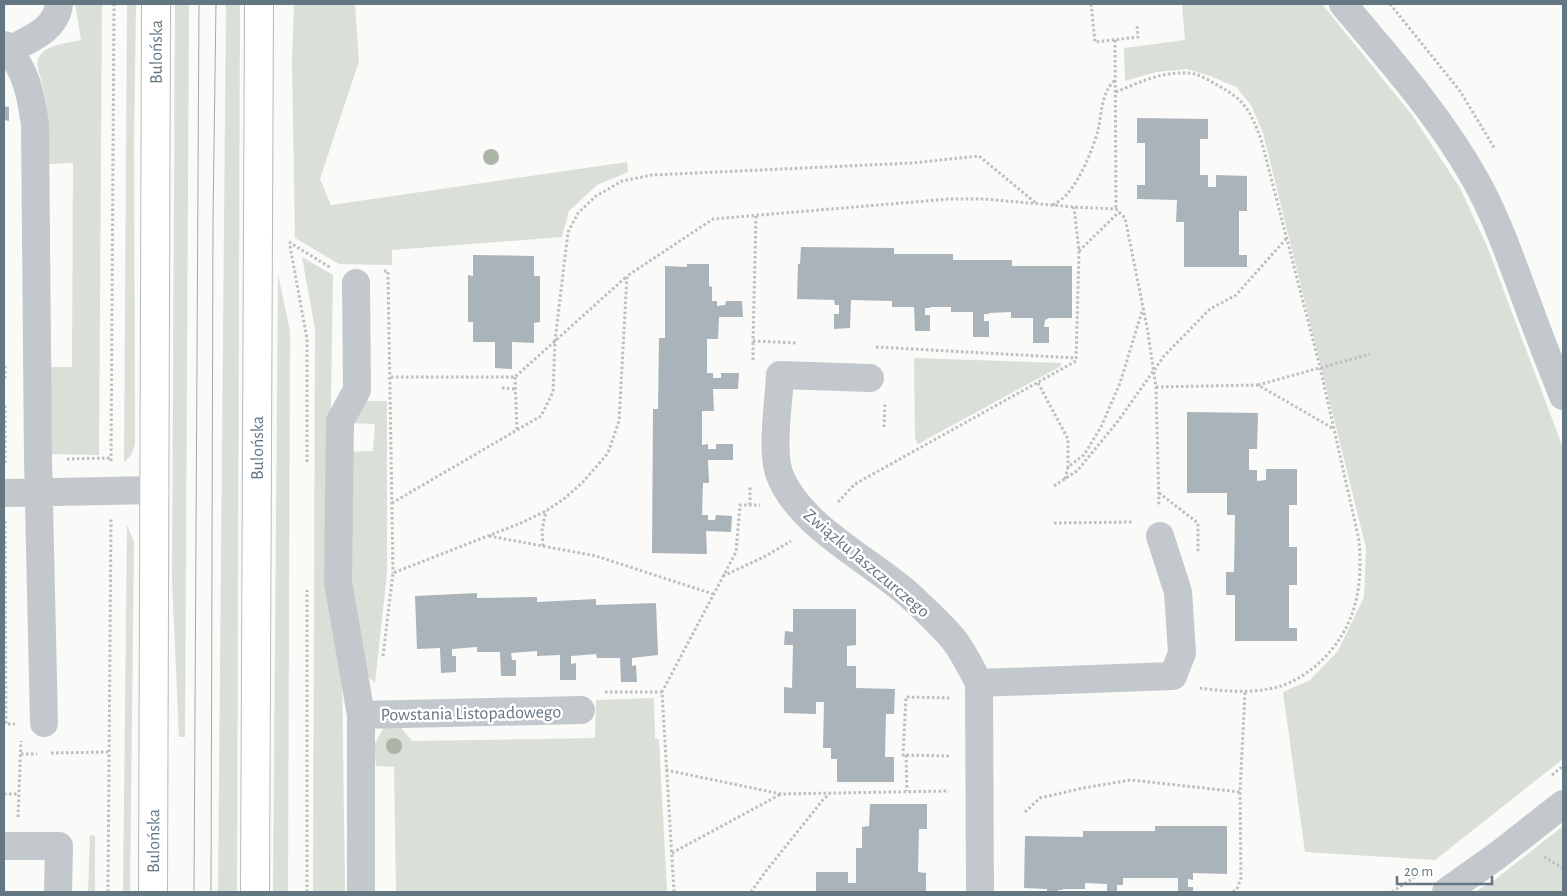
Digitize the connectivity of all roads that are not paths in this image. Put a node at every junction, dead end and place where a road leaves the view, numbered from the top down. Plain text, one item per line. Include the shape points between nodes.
1 (59, 4) edge
2 (156, 4) edge
3 (259, 4) edge
4 (1343, 4) edge
5 (6, 48) edge
6 (346, 277) road end
7 (870, 378) dead end
8 (1563, 396) edge
9 (155, 490) junction
10 (4, 493) edge
11 (39, 493) junction
12 (1160, 529) road end
13 (979, 682) junction
14 (581, 710) dead end
15 (360, 715) junction
16 (32, 723) road end
17 (1563, 804) edge
18 (4, 846) edge
19 (58, 892) edge
20 (154, 892) edge
21 (255, 892) edge
22 (361, 892) edge
23 (980, 892) edge
24 (1446, 892) edge

1 - 5 street via 55,20 42,33
2 - 9 main road, Bulońska
3 - 21 main road, Bulońska
4 - 8 street via 1412,87 1475,179 1492,210
5 - 11 street via 24,74 35,125
6 - 15 street, Powstania Listopadowego via 356,390 340,421 338,582
7 - 13 street, Związku Jaszczurczego via 780,374 776,458 779,472 790,496 816,524 908,594 953,639
9 - 11 street
9 - 20 main road, Bulońska
10 - 11 street
11 - 16 street
12 - 13 street via 1178,592 1182,653 1173,676
13 - 23 street, Związku Jaszczurczego
14 - 15 street, Powstania Listopadowego
15 - 22 street, Powstania Listopadowego
17 - 24 street
18 - 19 street via 59,846

